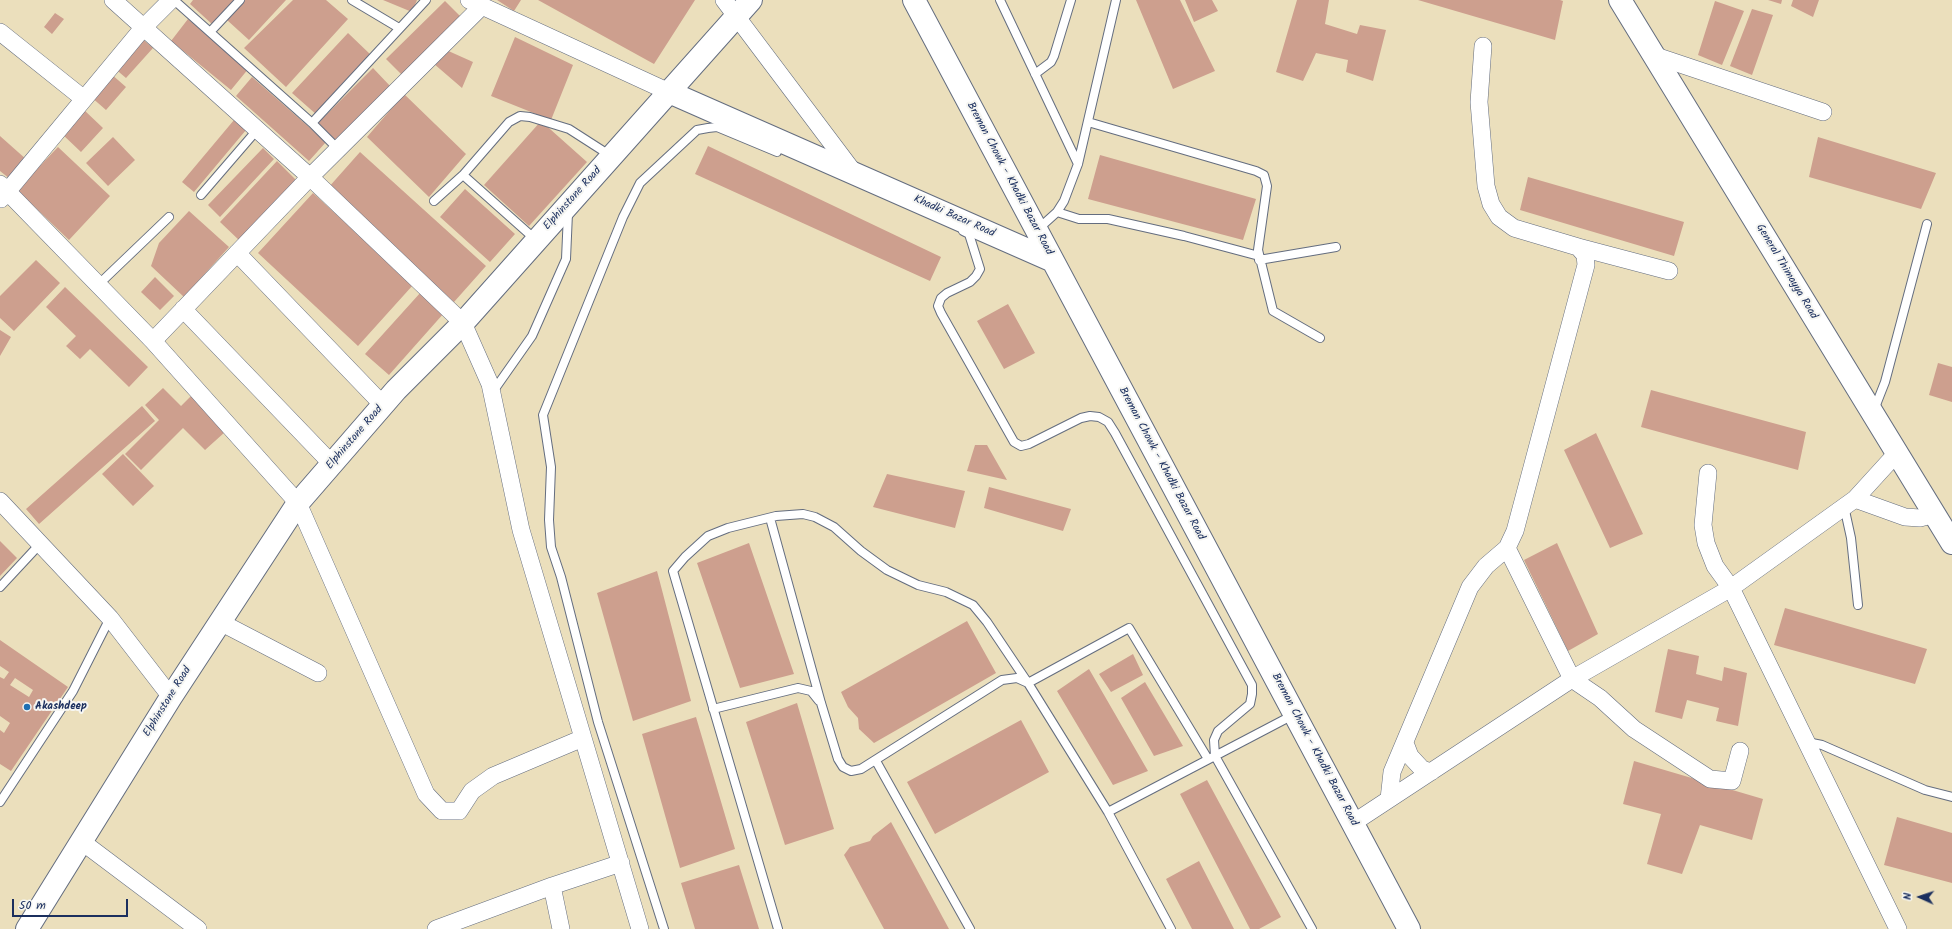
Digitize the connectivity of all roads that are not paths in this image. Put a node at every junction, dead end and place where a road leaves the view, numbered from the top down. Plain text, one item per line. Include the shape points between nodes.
1 (112, 0) edge
2 (170, 0) edge
3 (174, 0) edge
4 (240, 0) edge
5 (352, 0) edge
6 (426, 0) edge
7 (751, 0) edge
8 (914, 0) edge
9 (1000, 0) edge
10 (1071, 0) edge
11 (1116, 0) edge
12 (1620, 0) edge
13 (476, 3) edge
14 (730, 8) edge
15 (143, 28) junction
16 (399, 28) junction
17 (0, 32) edge
18 (210, 32) junction
19 (1483, 46) dead end
20 (1653, 55) junction
21 (1035, 74) junction
22 (669, 92) junction
23 (84, 99) junction
24 (1823, 112) dead end
25 (312, 122) junction
26 (1088, 122) junction
27 (257, 130) junction
28 (338, 149) junction
29 (611, 156) junction
30 (787, 156) dead end
31 (1078, 164) junction
32 (854, 174) junction
33 (463, 175) junction
34 (310, 177) junction
35 (3, 192) edge
36 (201, 195) dead end
37 (434, 202) dead end
38 (568, 206) junction
39 (1056, 212) junction
40 (169, 217) dead end
41 (1927, 224) dead end
42 (954, 227) dead end
43 (1037, 231) junction
44 (537, 240) junction
45 (1336, 247) dead end
46 (1578, 247) junction
47 (237, 253) junction
48 (1259, 258) junction
49 (1053, 261) junction
50 (1669, 271) dead end
51 (98, 285) junction
52 (183, 309) junction
53 (463, 324) junction
54 (1320, 338) dead end
55 (153, 341) junction
56 (492, 394) junction
57 (383, 405) junction
58 (1872, 415) junction
59 (1896, 454) junction
60 (332, 464) junction
61 (1708, 473) dead end
62 (0, 501) edge
63 (1850, 502) junction
64 (298, 503) junction
65 (1935, 514) junction
66 (770, 518) junction
67 (1952, 543) edge
68 (40, 544) junction
69 (1507, 548) junction
70 (0, 587) edge
71 (1731, 588) junction
72 (1858, 605) dead end
73 (110, 618) junction
74 (220, 622) junction
75 (318, 673) dead end
76 (1572, 679) junction
77 (1028, 683) junction
78 (171, 697) junction
79 (821, 703) junction
80 (714, 709) junction
81 (1295, 714) junction
82 (583, 738) junction
83 (1806, 742) junction
84 (1404, 743) junction
85 (1740, 751) dead end
86 (1212, 758) junction
87 (876, 761) junction
88 (1431, 772) junction
89 (1952, 797) edge
90 (1389, 799) junction
91 (0, 802) edge
92 (1108, 812) junction
93 (1353, 824) junction
94 (81, 842) junction
95 (621, 863) junction
96 (552, 886) junction
97 (27, 929) edge
98 (198, 929) edge
99 (436, 929) edge
100 (560, 929) edge
101 (640, 929) edge
102 (664, 929) edge
103 (778, 929) edge
104 (970, 929) edge
105 (1171, 929) edge
106 (1312, 929) edge
107 (1409, 929) edge
108 (1898, 929) edge

1 - 15 street
2 - 15 street
3 - 18 lane
4 - 18 lane
5 - 16 lane
6 - 16 lane
7 - 14 main road, Elphinstone Road
8 - 43 main road, Breman Chowk - Khadki Bazar Road
9 - 21 lane
10 - 21 lane via 1054,56 1051,62
11 - 26 lane
12 - 20 main road, General Thimayya Road
13 - 22 street
13 - 28 street
14 - 22 main road, Elphinstone Road
14 - 32 street, Khadki Bazar Road
15 - 23 street
15 - 27 street
16 - 25 lane
17 - 23 street
18 - 25 lane
19 - 46 street via 1479,102 1485,180 1490,204 1499,217 1514,228
20 - 24 street
20 - 58 main road, General Thimayya Road
21 - 31 lane
22 - 29 main road, Elphinstone Road
22 - 32 main road, Khadki Bazar Road
23 - 35 street
25 - 28 lane
26 - 31 lane
26 - 48 lane via 1264,175 1267,186
27 - 34 street
27 - 36 lane
28 - 34 street
29 - 33 lane via 569,129 520,116 509,122
29 - 38 main road, Elphinstone Road
30 - 102 lane via 717,127 708,128 697,130 649,173 640,183 623,218 544,415 551,467 551,547 598,722
31 - 39 lane via 1064,201
32 - 49 main road, Khadki Bazar Road
33 - 37 lane
33 - 44 lane
34 - 47 street
34 - 53 street
35 - 51 street
38 - 44 main road, Elphinstone Road
38 - 56 lane via 566,259 532,336
39 - 43 lane
39 - 48 lane via 1079,219 1108,219 1184,236
40 - 51 lane
41 - 58 lane via 1885,382
42 - 86 lane via 970,234 980,269 970,282 941,298 938,306 1014,442 1021,446 1029,444 1090,416 1100,417 1108,422 1252,685 1250,704 1218,731
43 - 49 main road, Breman Chowk - Khadki Bazar Road
44 - 53 main road, Elphinstone Road
45 - 48 lane
46 - 50 street
46 - 69 street via 1585,255 1586,265 1530,478 1515,531
47 - 52 street
47 - 57 street
48 - 54 lane via 1273,311
49 - 81 main road, Breman Chowk - Khadki Bazar Road
51 - 55 street
52 - 55 street
52 - 60 street
53 - 56 street
53 - 57 main road, Elphinstone Road
55 - 64 street
56 - 82 street via 522,530
57 - 60 main road, Elphinstone Road
58 - 59 main road, General Thimayya Road
59 - 63 street
59 - 65 main road, General Thimayya Road
60 - 64 main road, Elphinstone Road
61 - 71 street via 1703,525 1706,543 1715,566
62 - 68 street
63 - 65 street via 1905,517 1920,518
63 - 71 street
63 - 72 lane
64 - 74 main road, Elphinstone Road
64 - 82 street via 426,794 442,811 459,811 472,791 492,776
65 - 67 main road, General Thimayya Road
66 - 77 lane via 803,514 815,517 834,527 887,570 918,585 946,592 973,605
66 - 79 lane
66 - 80 lane via 728,528 708,536 685,556 673,571
68 - 70 lane
68 - 73 street
69 - 76 street
69 - 84 street via 1486,566 1470,587
71 - 76 street
71 - 83 street
73 - 78 street
73 - 91 lane via 73,691
74 - 75 street
74 - 78 main road, Elphinstone Road
76 - 85 street via 1600,698 1634,729 1710,779 1732,781
76 - 88 street
77 - 86 lane via 1129,628
77 - 87 lane via 1017,678 1002,680
77 - 92 lane
78 - 94 main road, Elphinstone Road
79 - 80 lane via 811,691 798,688
79 - 87 lane via 838,759 843,767 851,771 862,769
80 - 103 lane
81 - 86 lane
81 - 93 main road, Breman Chowk - Khadki Bazar Road
82 - 95 street
83 - 89 lane via 1828,748 1925,790
83 - 108 street
84 - 88 street via 1422,769
84 - 90 street via 1392,772
86 - 92 lane
86 - 106 lane
87 - 104 lane
88 - 90 street
90 - 93 street
92 - 105 lane
93 - 107 main road, Breman Chowk - Khadki Bazar Road
94 - 97 main road, Elphinstone Road
94 - 98 street
95 - 96 street
95 - 101 street
96 - 99 street
96 - 100 street

